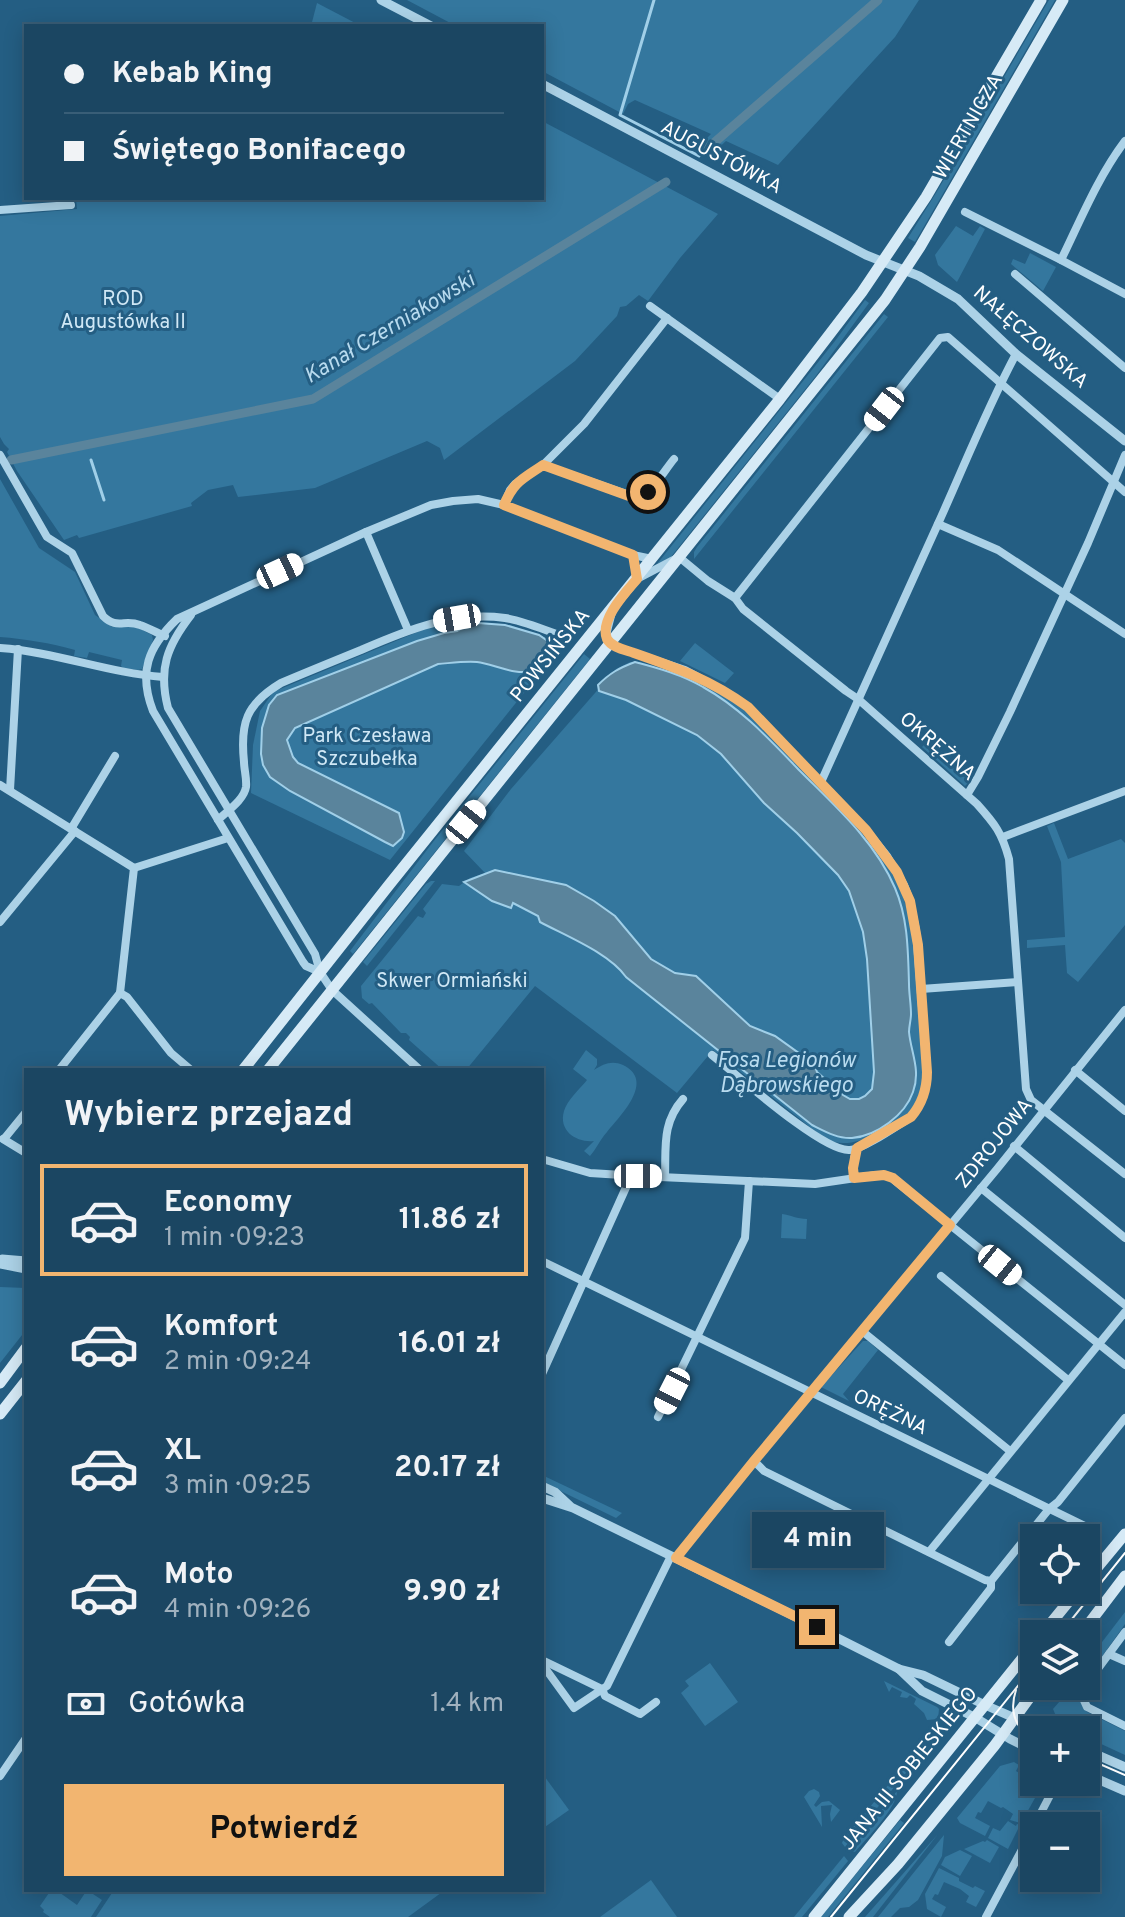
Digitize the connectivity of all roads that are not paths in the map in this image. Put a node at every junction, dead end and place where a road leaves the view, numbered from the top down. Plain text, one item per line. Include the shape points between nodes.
1 (381, 0) edge
2 (1041, 0) edge
3 (1063, 0) edge
4 (427, 24) edge
5 (544, 85) edge
6 (1125, 141) edge
7 (71, 205) dead end
8 (0, 210) edge
9 (965, 212) dead end
10 (1061, 260) junction
11 (883, 262) junction
12 (905, 271) junction
13 (1015, 274) dead end
14 (1125, 294) edge
15 (650, 306) dead end
16 (667, 318) junction
17 (1016, 354) junction
18 (1125, 368) edge
19 (999, 383) junction
20 (780, 399) junction
21 (1125, 441) edge
22 (0, 455) edge
23 (1125, 455) edge
24 (674, 459) dead end
25 (543, 465) junction
26 (1113, 482) junction
27 (1125, 492) edge
28 (504, 505) junction
29 (938, 524) junction
30 (366, 532) junction
31 (633, 555) junction
32 (679, 557) junction
33 (652, 559) junction
34 (637, 579) junction
35 (1064, 593) junction
36 (735, 598) junction
37 (614, 607) junction
38 (194, 611) junction
39 (408, 630) junction
40 (1125, 634) edge
41 (161, 635) junction
42 (564, 637) dead end
43 (173, 639) junction
44 (611, 643) junction
45 (0, 648) edge
46 (18, 649) junction
47 (146, 676) junction
48 (163, 677) junction
49 (858, 699) junction
50 (115, 756) dead end
51 (821, 782) junction
52 (0, 785) edge
53 (10, 790) junction
54 (1125, 790) edge
55 (967, 795) junction
56 (229, 809) junction
57 (218, 820) junction
58 (73, 830) junction
59 (1003, 837) junction
60 (228, 838) junction
61 (134, 868) junction
62 (2, 917) edge
63 (320, 972) junction
64 (1018, 982) junction
65 (921, 989) junction
66 (332, 990) junction
67 (120, 993) junction
68 (1125, 1010) edge
69 (712, 1055) dead end
70 (61, 1068) edge
71 (189, 1068) edge
72 (245, 1068) edge
73 (270, 1068) edge
74 (418, 1068) edge
75 (1075, 1070) junction
76 (683, 1099) dead end
77 (1044, 1110) junction
78 (1125, 1111) edge
79 (24, 1114) edge
80 (2, 1138) edge
81 (1014, 1146) junction
82 (857, 1148) junction
83 (24, 1152) edge
84 (544, 1160) edge
85 (1125, 1174) edge
86 (630, 1175) junction
87 (665, 1176) junction
88 (854, 1178) junction
89 (749, 1181) junction
90 (981, 1188) junction
91 (950, 1225) junction
92 (1125, 1237) edge
93 (0, 1261) edge
94 (24, 1261) edge
95 (544, 1262) edge
96 (24, 1268) edge
97 (941, 1276) dead end
98 (584, 1281) junction
99 (1125, 1305) edge
100 (1125, 1312) edge
101 (862, 1331) junction
102 (698, 1338) junction
103 (544, 1343) edge
104 (1098, 1344) junction
105 (554, 1348) junction
106 (24, 1351) edge
107 (1125, 1365) edge
108 (544, 1370) edge
109 (1068, 1380) junction
110 (0, 1383) edge
111 (24, 1384) edge
112 (811, 1392) junction
113 (0, 1414) edge
114 (658, 1417) dead end
115 (1125, 1418) edge
116 (1010, 1451) junction
117 (754, 1461) junction
118 (989, 1480) junction
119 (544, 1487) edge
120 (544, 1499) edge
121 (573, 1508) junction
122 (1049, 1509) junction
123 (1080, 1524) edge
124 (1125, 1534) edge
125 (929, 1552) junction
126 (674, 1557) junction
127 (1100, 1564) edge
128 (1125, 1576) edge
129 (991, 1581) junction
130 (1067, 1604) edge
131 (1053, 1620) edge
132 (1092, 1620) edge
133 (1125, 1632) edge
134 (949, 1642) dead end
135 (1109, 1654) junction
136 (1020, 1661) edge
137 (1125, 1661) edge
138 (544, 1663) edge
139 (544, 1665) edge
140 (1100, 1666) edge
141 (899, 1669) junction
142 (602, 1689) junction
143 (1028, 1700) edge
144 (1084, 1700) edge
145 (656, 1702) dead end
146 (985, 1705) junction
147 (976, 1718) junction
148 (1014, 1718) junction
149 (1020, 1721) edge
150 (1125, 1726) edge
151 (1002, 1734) junction
152 (24, 1741) edge
153 (1020, 1744) edge
154 (1100, 1756) edge
155 (1125, 1767) edge
156 (0, 1776) edge
157 (1100, 1780) edge
158 (1125, 1791) edge
159 (1020, 1853) edge
160 (814, 1917) edge
161 (849, 1917) edge
162 (986, 1917) edge

1 - 4 street
2 - 11 main road, WIERTNICZA
3 - 12 main road, WIERTNICZA
5 - 11 street, AUGUSTÓWKA
6 - 10 street via 1097,184
7 - 8 street
9 - 10 street
10 - 14 street
11 - 12 street, AUGUSTÓWKA
11 - 20 main road, POWSIŃSKA
12 - 17 street, NAŁĘCZOWSKA via 958,299
12 - 32 main road, POWSIŃSKA
13 - 18 street
15 - 16 street
16 - 20 street
16 - 25 street via 584,424
17 - 19 street
17 - 21 street, NAŁĘCZOWSKA
19 - 26 street
19 - 29 street
19 - 36 street via 948,337 940,338
20 - 33 main road, POWSIŃSKA
22 - 41 street via 47,537 72,553 103,616 116,625 137,624
23 - 26 street
24 - 25 street via 648,492 635,497
25 - 28 street via 515,484
26 - 27 street
26 - 35 street
28 - 30 street via 478,499 431,505
28 - 31 street
29 - 35 street via 998,550
29 - 49 street
30 - 38 street
30 - 39 street
31 - 33 street
31 - 34 street
32 - 34 street
32 - 36 street, OKRĘŻNA
32 - 44 main road, POWSIŃSKA
33 - 34 main road, POWSIŃSKA
34 - 37 main road, POWSIŃSKA
35 - 40 street
35 - 55 street
36 - 49 street, OKRĘŻNA
37 - 44 street via 606,635
37 - 63 main road, POWSIŃSKA
38 - 41 street
38 - 43 street
39 - 42 street via 484,617
39 - 56 street via 281,683 258,700 241,738 246,786
41 - 43 street
41 - 47 street
43 - 48 street
44 - 51 street via 685,670 734,697
44 - 66 main road, POWSIŃSKA
45 - 46 street
46 - 47 street
46 - 53 street
47 - 48 street
47 - 57 street via 153,711
48 - 56 street via 168,708
49 - 51 street
49 - 55 street, OKRĘŻNA
50 - 58 street
51 - 65 street via 897,872 916,930
52 - 53 street
53 - 58 street
54 - 59 street
55 - 59 street, OKRĘŻNA
56 - 57 street
56 - 63 street via 315,954
57 - 60 street
58 - 61 street
58 - 62 street
59 - 64 street, OKRĘŻNA via 1012,880
60 - 61 street
60 - 63 street via 306,966
61 - 67 street
63 - 66 street
63 - 72 main road, POWSIŃSKA
64 - 65 street
64 - 77 street, OKRĘŻNA via 1026,1089
65 - 82 street via 925,1092 911,1117
66 - 73 main road, POWSIŃSKA
66 - 74 street
67 - 70 street
67 - 71 street
68 - 75 street, ZDROJOWA
69 - 82 street via 825,1143
75 - 77 street, ZDROJOWA
75 - 78 street
76 - 87 street via 666,1129
77 - 81 street, ZDROJOWA
77 - 85 street
79 - 80 street
80 - 83 street
81 - 90 street, ZDROJOWA
81 - 92 street
82 - 88 street
84 - 86 street via 590,1173
86 - 87 street
86 - 98 street
87 - 89 street
88 - 89 street via 815,1184
88 - 91 street via 893,1178
89 - 102 street via 745,1238
90 - 91 street, ZDROJOWA
90 - 99 street
91 - 101 street, ZDROJOWA
91 - 104 street
93 - 94 street
93 - 96 street
95 - 98 street, ORĘŻNA
97 - 109 street
98 - 102 street, ORĘŻNA
98 - 105 street
100 - 104 street
101 - 112 street, ZDROJOWA
101 - 116 street
102 - 112 street, ORĘŻNA
102 - 114 street
103 - 105 street
104 - 107 street
104 - 109 street
105 - 108 street
106 - 110 main road
109 - 116 street
111 - 113 main road
112 - 117 street, ZDROJOWA
112 - 118 street, ORĘŻNA
115 - 122 street
116 - 118 street
117 - 125 street via 764,1471
117 - 126 street, ZDROJOWA
118 - 122 street, ORĘŻNA
118 - 125 street
119 - 121 street
120 - 121 street
121 - 126 street
122 - 123 street, ORĘŻNA
122 - 129 street
124 - 127 main road
125 - 129 street
126 - 141 street
126 - 142 street, ZDROJOWA via 611,1681
128 - 132 main road
129 - 134 street
130 - 131 main road
133 - 135 street
135 - 137 street
135 - 140 street
136 - 146 main road, JANA III SOBIESKIEGO
138 - 142 street
139 - 142 street via 574,1708
141 - 146 street
141 - 147 street via 922,1691
142 - 145 street via 605,1696 640,1714
143 - 148 main road
144 - 150 street via 1087,1707
146 - 147 main road, JANA III SOBIESKIEGO
146 - 148 street
147 - 151 street
147 - 160 main road, JANA III SOBIESKIEGO
148 - 149 street
148 - 151 main road
151 - 153 street
151 - 161 main road
152 - 156 street
154 - 155 street
157 - 158 street
159 - 162 street

